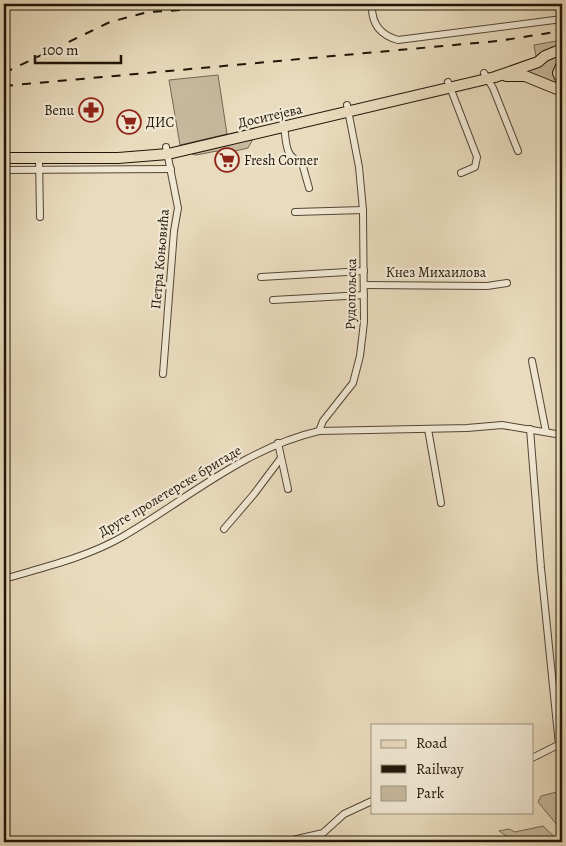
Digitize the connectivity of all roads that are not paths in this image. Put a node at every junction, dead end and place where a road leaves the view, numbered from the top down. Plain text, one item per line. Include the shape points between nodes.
1 (372, 4) edge
2 (562, 19) edge
3 (562, 49) edge
4 (562, 56) edge
5 (538, 62) junction
6 (562, 64) edge
7 (489, 76) junction
8 (562, 82) edge
9 (449, 85) junction
10 (562, 91) edge
11 (348, 108) junction
12 (284, 127) junction
13 (167, 150) junction
14 (518, 151) dead end
15 (4, 152) edge
16 (4, 158) edge
17 (38, 158) junction
18 (4, 170) edge
19 (39, 170) junction
20 (171, 170) junction
21 (461, 173) dead end
22 (309, 188) dead end
23 (363, 210) junction
24 (295, 212) dead end
25 (40, 217) dead end
26 (364, 271) junction
27 (262, 277) dead end
28 (507, 283) dead end
29 (364, 284) junction
30 (364, 295) junction
31 (273, 300) dead end
32 (532, 361) dead end
33 (163, 374) dead end
34 (428, 429) junction
35 (530, 429) junction
36 (319, 431) junction
37 (546, 432) junction
38 (562, 436) edge
39 (278, 443) junction
40 (281, 458) junction
41 (288, 489) dead end
42 (441, 503) dead end
43 (224, 528) dead end
44 (4, 579) edge
45 (561, 744) edge
46 (534, 757) edge
47 (371, 800) edge
48 (284, 842) edge

1 - 2 street via 374,23 382,32 398,40
3 - 5 main road
4 - 5 main road, Доситејева
5 - 7 main road, Доситејева
6 - 8 main road via 558,73
7 - 9 main road, Доситејева
7 - 10 main road via 525,76
7 - 14 street
9 - 11 main road, Доситејева
9 - 21 street via 476,157 475,167
11 - 12 main road, Доситејева
11 - 13 main road, Доситејева
11 - 23 street, Рудопољска
12 - 13 main road, Доситејева
12 - 22 street via 288,153 302,163
13 - 15 main road, Доситејева
13 - 17 main road, Доситејева via 118,158
13 - 20 street, Петра Коњовића
16 - 17 main road, Доситејева
17 - 19 street
18 - 19 street
19 - 20 street
19 - 25 street
20 - 33 street, Петра Коњовића via 178,208
23 - 24 street
23 - 26 street, Рудопољска
26 - 27 street
26 - 29 street, Рудопољска
28 - 29 street, Кнез Михаилова via 487,286
29 - 30 street, Рудопољска
30 - 31 street
30 - 36 street, Рудопољска via 360,356 353,383 323,421
32 - 37 street
34 - 35 street via 502,425
34 - 36 street
34 - 42 street
35 - 37 street
35 - 45 street via 541,568
36 - 39 street, Друге пролетерске бригаде
37 - 38 street
39 - 40 street
39 - 44 street, Друге пролетерске бригаде via 205,483 120,538 79,557
40 - 41 street
40 - 43 street
45 - 46 street
47 - 48 street via 344,814 323,833

